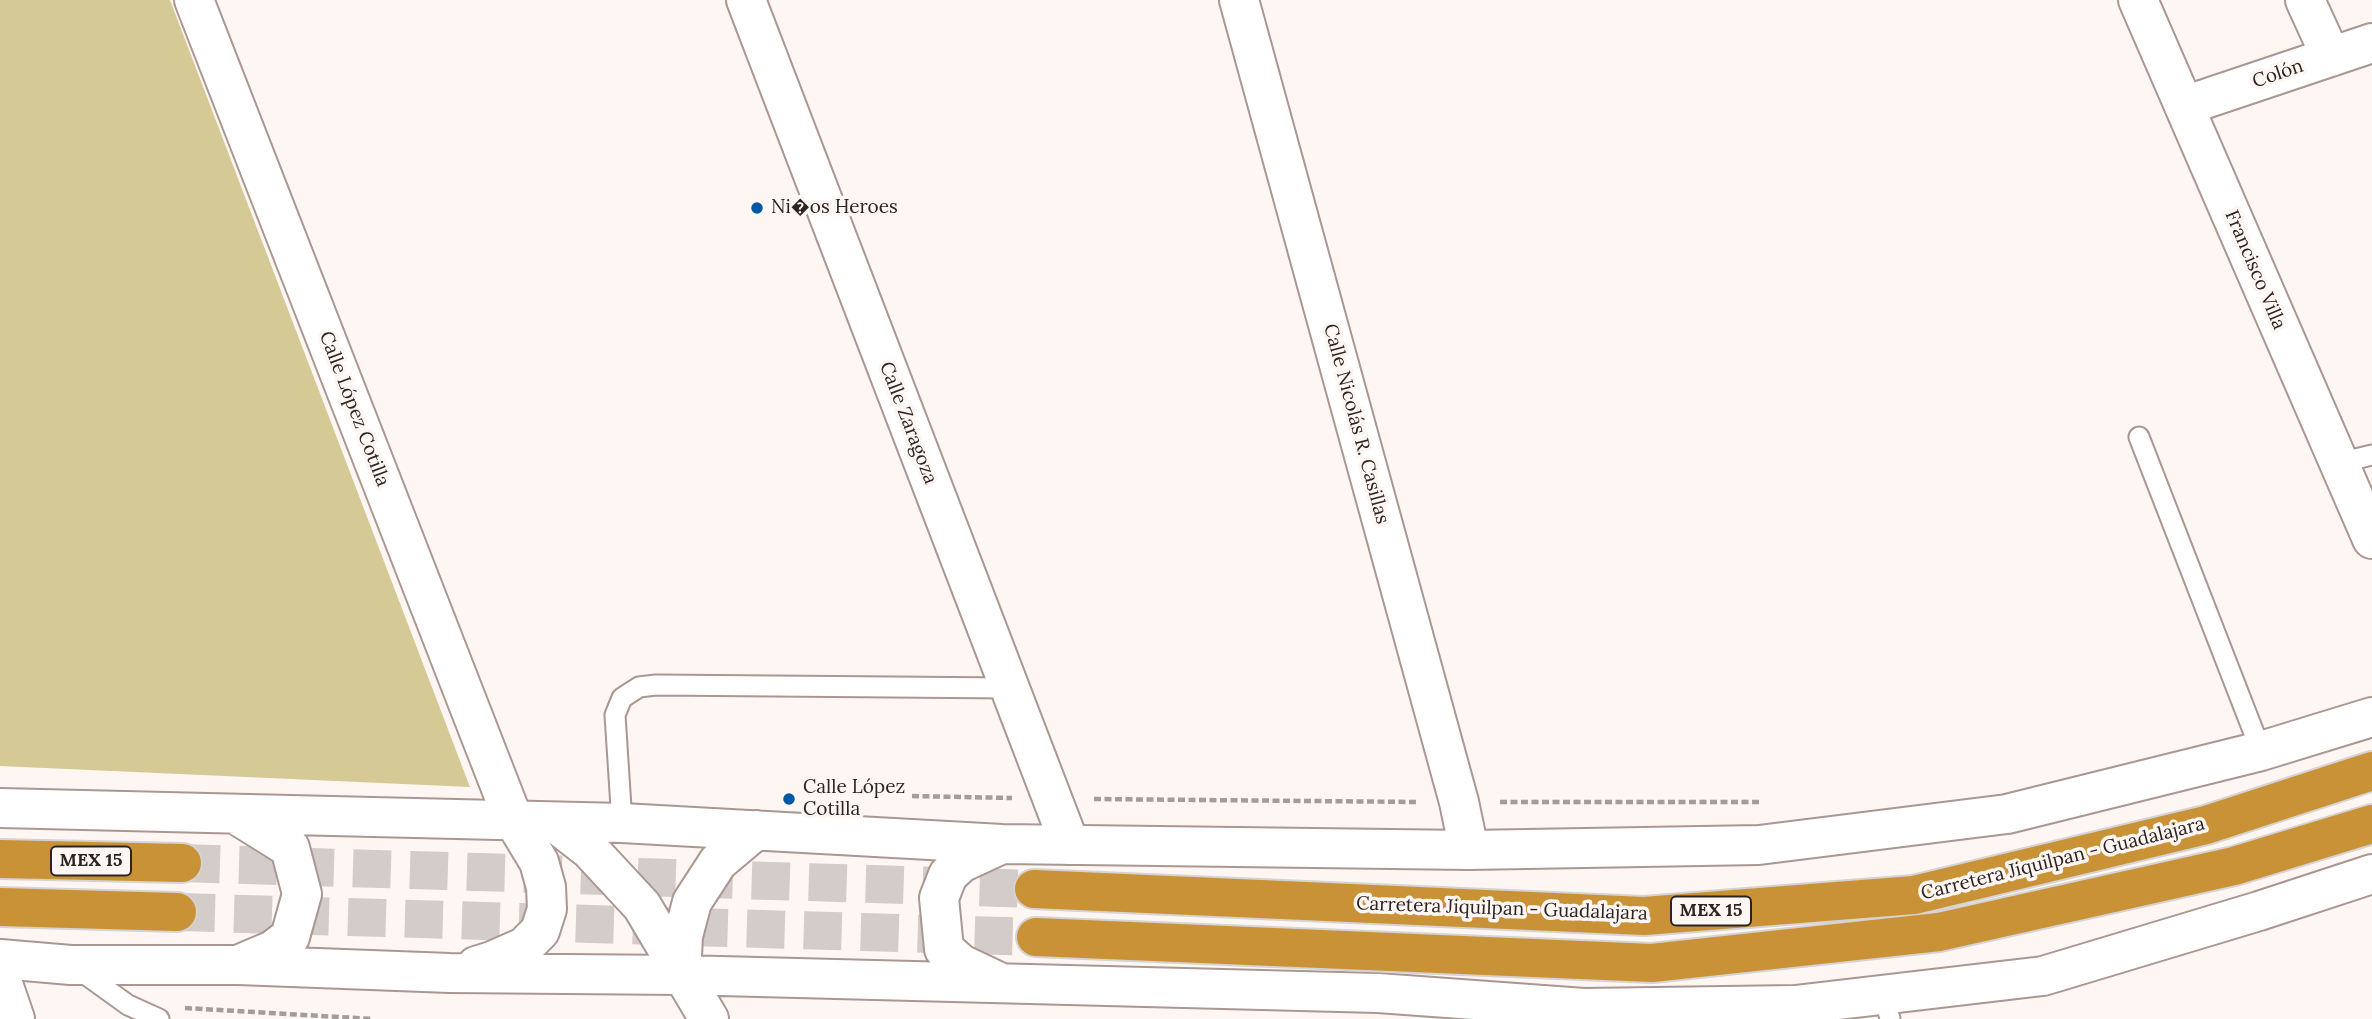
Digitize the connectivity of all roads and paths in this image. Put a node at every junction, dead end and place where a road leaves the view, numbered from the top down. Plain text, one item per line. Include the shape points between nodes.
1 (194, 0) edge
2 (746, 0) edge
3 (1240, 0) edge
4 (2138, 0) edge
5 (2305, 0) edge
6 (2372, 43) edge
7 (2331, 57) junction
8 (2184, 106) junction
9 (2139, 437) dead end
10 (2355, 459) edge
11 (2372, 539) edge
12 (1010, 688) junction
13 (2372, 717) edge
14 (2261, 751) junction
15 (2372, 771) edge
16 (1459, 802) junction
17 (1766, 802) dead end
18 (0, 808) edge
19 (237, 815) junction
20 (513, 819) junction
21 (554, 822) junction
22 (622, 823) junction
23 (2372, 824) edge
24 (756, 830) junction
25 (1002, 844) junction
26 (1070, 845) junction
27 (1469, 850) junction
28 (0, 859) edge
29 (182, 863) tunnel mouth
30 (2372, 874) edge
31 (1034, 889) tunnel mouth
32 (0, 907) edge
33 (177, 912) tunnel mouth
34 (1036, 937) tunnel mouth
35 (0, 959) edge
36 (71, 965) junction
37 (238, 965) junction
38 (450, 973) junction
39 (0, 975) edge
40 (681, 975) junction
41 (1001, 983) junction
42 (1887, 1007) edge
43 (1586, 1014) edge
44 (15, 1019) edge
45 (159, 1019) edge
46 (709, 1019) edge

1 - 20 street, Calle López Cotilla
2 - 12 street, Calle Zaragoza
3 - 16 street, Calle Nicolás R. Casillas
4 - 8 street, Francisco Villa
5 - 7 street
6 - 7 street, Colón
7 - 8 street, Colón
8 - 10 street, Francisco Villa
9 - 14 lane
10 - 11 street, Francisco Villa
12 - 22 lane via 639,687 622,698 615,715
12 - 26 street, Calle Zaragoza
13 - 14 street
14 - 27 street via 2007,814 1800,840 1759,845
15 - 31 highway, Carretera Jiquilpan - Guadalajara / MEX 15 via 2206,825 1914,895 1644,916
16 - 17 path
16 - 27 street, Calle Nicolás R. Casillas
18 - 19 street
19 - 20 street
19 - 37 street via 290,848 302,894 290,937
20 - 21 street
20 - 38 street, Calle López Cotilla via 539,862 546,887 547,909 540,931 524,947
21 - 22 street
21 - 40 street via 624,884 661,935
22 - 24 street
23 - 34 highway, Carretera Jiquilpan - Guadalajara / MEX 15 via 2234,866 1939,932 1652,963
24 - 25 street
24 - 40 street via 718,862 692,902 683,936
25 - 26 street
25 - 41 street via 961,863 948,875 939,898 944,950 961,964
26 - 27 street
28 - 29 highway, MEX 15
30 - 42 street via 2043,976
32 - 33 highway
35 - 36 street
36 - 37 street
36 - 45 lane via 128,1005
37 - 38 street
38 - 40 street
39 - 44 street
40 - 41 street
40 - 46 street
41 - 43 street via 1377,993
42 - 43 street via 1795,1005

